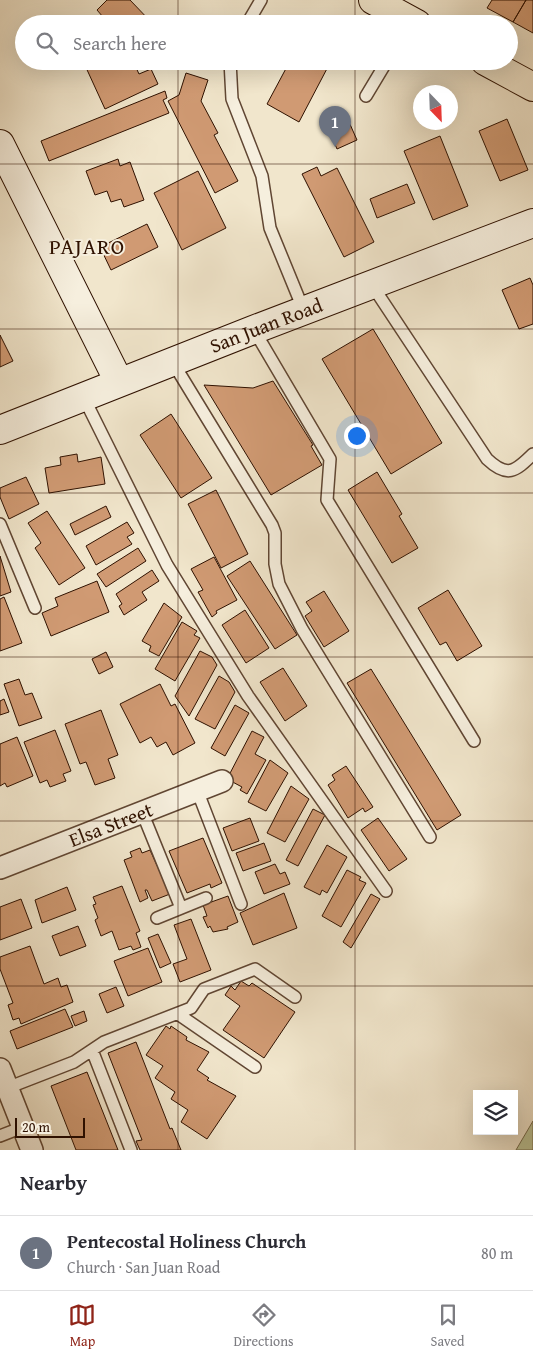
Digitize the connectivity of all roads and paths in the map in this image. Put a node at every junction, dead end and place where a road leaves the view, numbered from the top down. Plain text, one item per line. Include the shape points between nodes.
1 (261, 0) edge
2 (373, 0) edge
3 (252, 15) edge
4 (400, 15) edge
5 (230, 70) edge
6 (382, 70) edge
7 (502, 70) edge
8 (533, 87) edge
9 (366, 96) dead end
10 (3, 155) edge
11 (533, 223) edge
12 (372, 285) junction
13 (304, 311) junction
14 (254, 330) junction
15 (172, 362) junction
16 (119, 382) junction
17 (84, 396) junction
18 (0, 430) edge
19 (533, 454) edge
20 (0, 524) edge
21 (34, 608) dead end
22 (474, 741) dead end
23 (222, 780) dead end
24 (197, 790) junction
25 (142, 812) junction
26 (430, 838) dead end
27 (0, 868) edge
28 (386, 891) dead end
29 (206, 898) dead end
30 (241, 904) dead end
31 (181, 908) junction
32 (156, 918) dead end
33 (295, 997) dead end
34 (178, 1014) junction
35 (92, 1050) junction
36 (255, 1067) dead end
37 (4, 1079) edge
38 (23, 1127) junction
39 (0, 1136) edge
40 (32, 1150) edge
41 (132, 1150) edge

1 - 3 lane
2 - 4 main road
5 - 13 lane via 232,100 262,176 270,228
6 - 9 lane
7 - 8 main road
10 - 16 main road
11 - 12 main road, San Juan Road
12 - 13 main road, San Juan Road
12 - 19 lane via 486,459 497,469 508,472 521,466
13 - 14 main road, San Juan Road
14 - 15 main road, San Juan Road
14 - 22 lane via 330,459 327,500
15 - 16 main road, San Juan Road
15 - 26 lane via 268,518 275,533 276,575 302,629
16 - 17 main road, San Juan Road
17 - 18 main road, San Juan Road
17 - 28 lane via 168,565 248,696
20 - 21 lane
23 - 24 street, Elsa Street
24 - 25 street, Elsa Street
24 - 30 lane
25 - 27 street, Elsa Street
25 - 31 lane
29 - 31 lane
31 - 32 lane
33 - 34 lane via 255,969 204,989 191,1008
34 - 35 lane via 104,1042
34 - 36 lane
35 - 37 lane via 74,1062
35 - 41 lane
37 - 38 street
38 - 39 lane
38 - 40 street

